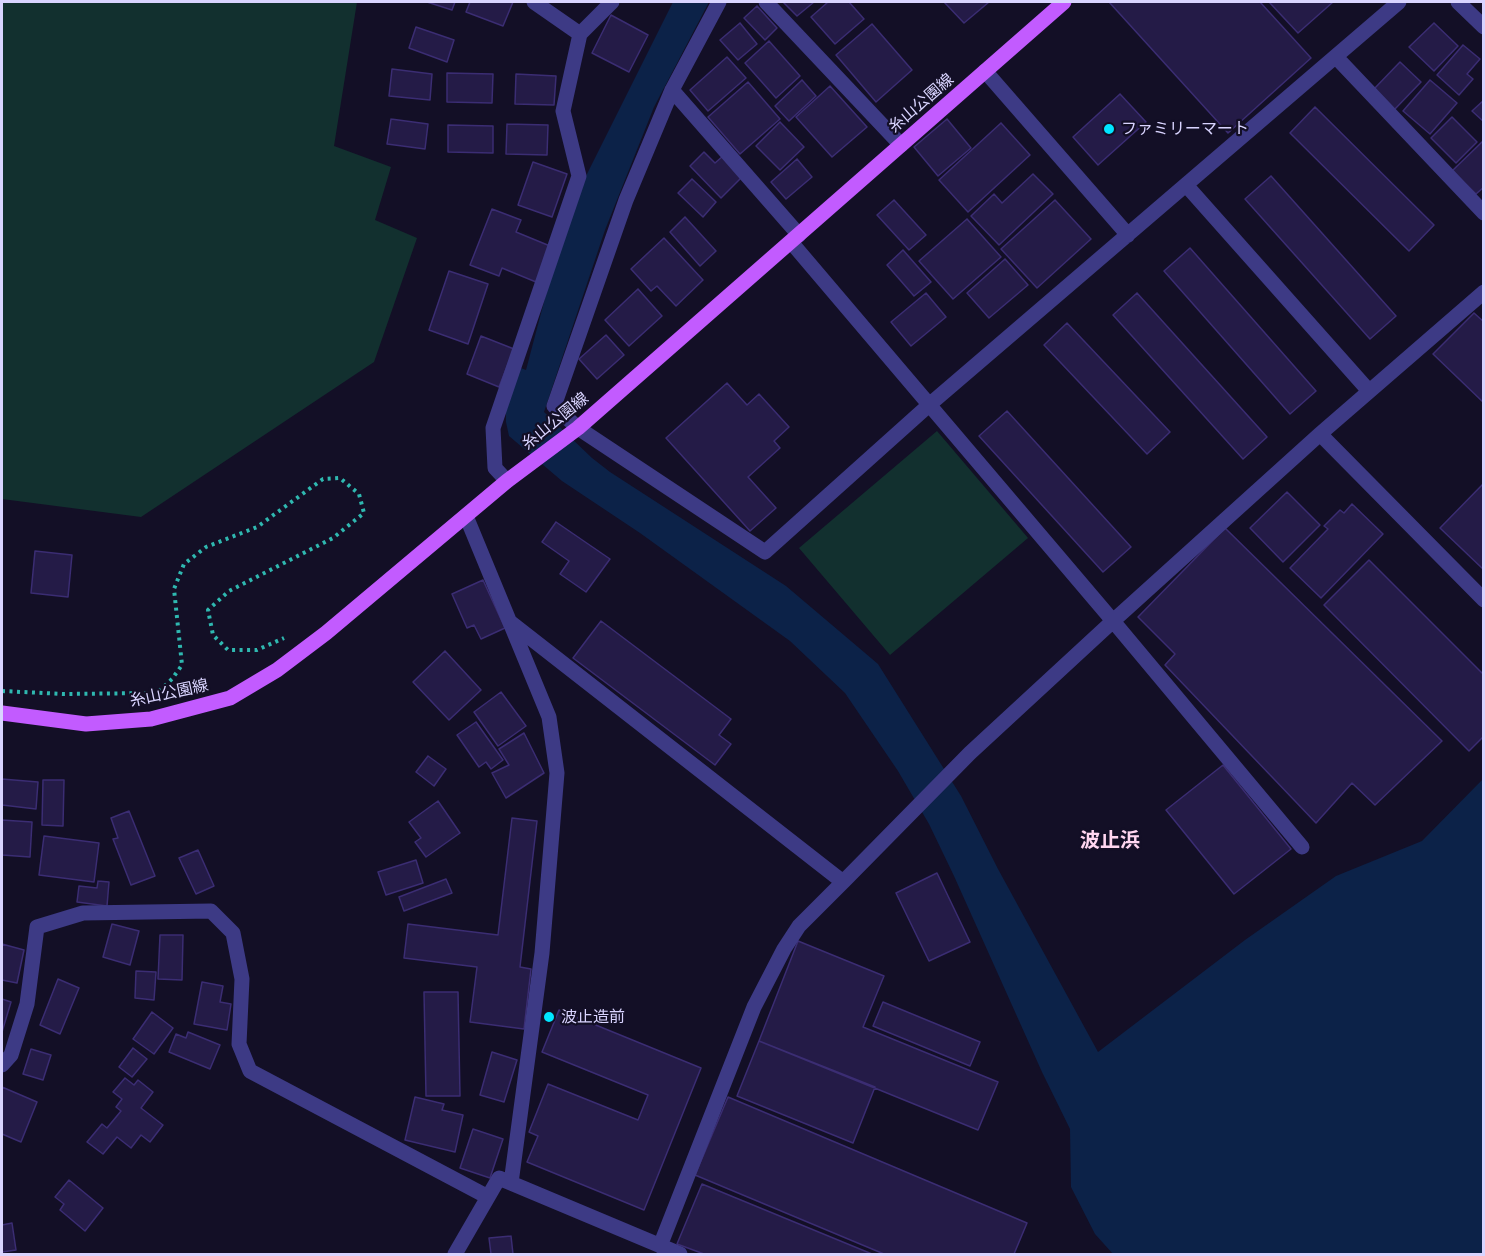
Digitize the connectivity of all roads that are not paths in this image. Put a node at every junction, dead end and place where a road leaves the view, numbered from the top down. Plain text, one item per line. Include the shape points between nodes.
1 (534, 2) edge
2 (612, 2) edge
3 (719, 2) edge
4 (766, 2) edge
5 (1064, 2) edge
6 (1399, 2) edge
7 (1458, 2) edge
8 (1484, 27) edge
9 (579, 34) junction
10 (1336, 57) junction
11 (985, 71) junction
12 (672, 90) junction
13 (901, 145) junction
14 (1186, 185) junction
15 (1484, 213) edge
16 (1128, 235) junction
17 (795, 238) junction
18 (1484, 292) edge
19 (1369, 391) junction
20 (929, 405) junction
21 (578, 428) junction
22 (1320, 434) junction
23 (507, 481) junction
24 (466, 516) junction
25 (1484, 600) edge
26 (1113, 621) junction
27 (510, 622) junction
28 (2, 713) edge
29 (1302, 847) dead end
30 (843, 882) junction
31 (2, 1065) edge
32 (511, 1182) junction
33 (488, 1197) junction
34 (660, 1246) junction
35 (455, 1254) edge
36 (680, 1254) edge

1 - 9 street
2 - 9 street
3 - 12 street
4 - 13 street
5 - 11 main road, 糸山公園線
6 - 10 street
7 - 8 street
9 - 23 street via 562,111 579,176 493,428 495,468
10 - 14 street
10 - 15 street
11 - 13 main road, 糸山公園線
11 - 16 street
12 - 17 street
12 - 21 street via 626,200 554,406
13 - 17 main road, 糸山公園線
14 - 16 street
14 - 19 street
16 - 20 street
17 - 20 street
17 - 21 main road, 糸山公園線
18 - 19 street
19 - 22 street
20 - 21 street via 765,552
20 - 26 street
21 - 23 main road, 糸山公園線
22 - 25 street
22 - 26 street
23 - 24 main road, 糸山公園線
24 - 27 street
24 - 28 main road, 糸山公園線 via 310,646 230,698 151,719 86,724
26 - 29 street
26 - 30 street via 970,753
27 - 30 street
27 - 32 street via 549,717 557,773 542,953
30 - 34 street via 799,926 754,1007
31 - 33 street via 11,1055 27,1004 38,927 83,913 211,911 234,933 242,979 239,1044 250,1071
32 - 33 street via 499,1178
32 - 34 street
33 - 35 street
34 - 36 street

